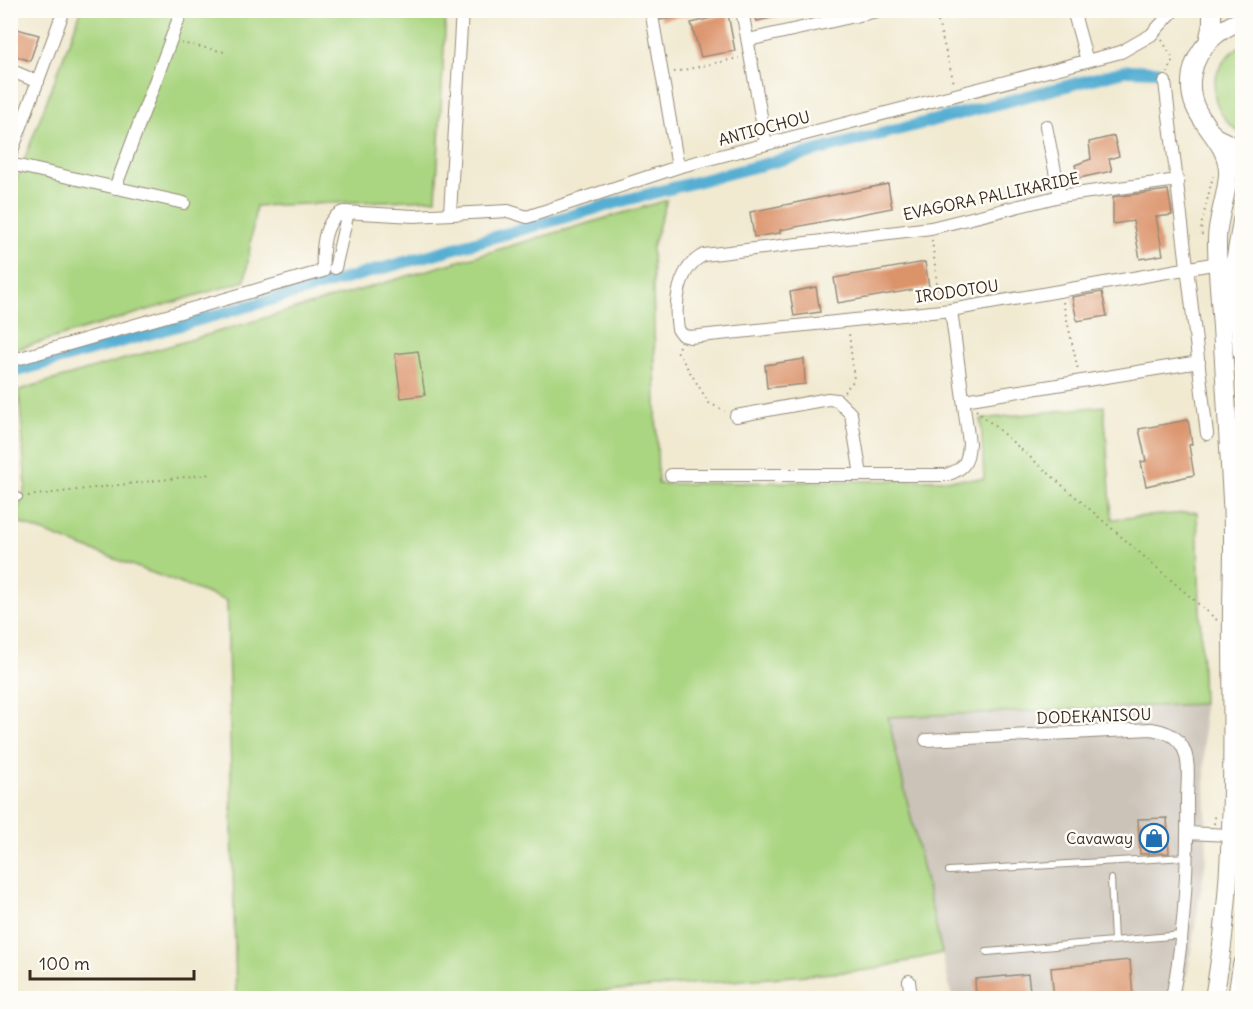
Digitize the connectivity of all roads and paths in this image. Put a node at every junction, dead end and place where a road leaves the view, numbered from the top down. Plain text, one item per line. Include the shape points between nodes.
1 (64, 10) edge
2 (182, 10) edge
3 (462, 10) edge
4 (651, 10) edge
5 (742, 10) edge
6 (882, 10) edge
7 (935, 10) edge
8 (1073, 10) edge
9 (1174, 10) edge
10 (1212, 10) edge
11 (851, 14) edge
12 (1242, 21) edge
13 (1157, 31) junction
14 (747, 40) junction
15 (172, 41) junction
16 (1208, 42) junction
17 (225, 52) dead end
18 (750, 55) junction
19 (1087, 61) junction
20 (10, 70) edge
21 (662, 74) junction
22 (38, 82) junction
23 (1165, 82) joint
24 (957, 94) junction
25 (1046, 126) dead end
26 (1215, 137) junction
27 (766, 144) junction
28 (1242, 150) edge
29 (10, 156) edge
30 (10, 164) edge
31 (678, 167) junction
32 (1214, 172) dead end
33 (1178, 180) junction
34 (115, 188) junction
35 (1059, 196) junction
36 (184, 203) dead end
37 (450, 213) junction
38 (1242, 221) edge
39 (931, 228) junction
40 (1202, 236) dead end
41 (1218, 263) junction
42 (1189, 269) junction
43 (1061, 291) junction
44 (945, 311) junction
45 (848, 321) junction
46 (682, 335) junction
47 (1242, 352) edge
48 (10, 362) edge
49 (1199, 362) junction
50 (1080, 381) junction
51 (837, 400) junction
52 (964, 400) junction
53 (736, 417) joint
54 (1207, 434) dead end
55 (210, 474) dead end
56 (671, 475) dead end
57 (861, 475) junction
58 (10, 490) edge
59 (19, 497) joint
60 (1221, 612) dead end
61 (926, 740) dead end
62 (1219, 807) dead end
63 (1188, 834) junction
64 (1222, 835) junction
65 (1186, 857) junction
66 (949, 871) dead end
67 (1112, 879) dead end
68 (1183, 934) junction
69 (1114, 941) junction
70 (987, 952) dead end
71 (1242, 965) edge
72 (909, 981) dead end
73 (912, 999) edge
74 (1172, 999) edge
75 (1214, 999) edge
76 (1237, 999) edge

1 - 22 street
2 - 15 street
3 - 37 street
4 - 21 street
5 - 14 street
6 - 11 street
7 - 24 path
8 - 19 street
9 - 13 street, ANTIOCHOU
10 - 16 main road
11 - 14 street
12 - 16 main road via 1224,28
13 - 19 street, ANTIOCHOU via 1131,48
13 - 23 path via 1173,59
14 - 18 street
15 - 17 path
15 - 34 street
16 - 26 main road via 1192,74 1191,91 1203,124
18 - 21 path
18 - 27 street
19 - 24 street, ANTIOCHOU
20 - 22 street
21 - 31 street
22 - 29 street
23 - 33 street
24 - 27 street, ANTIOCHOU
25 - 35 street
26 - 28 main road
26 - 41 main road via 1228,167 1217,226
27 - 31 street, ANTIOCHOU
30 - 34 street
31 - 37 street, ANTIOCHOU via 527,217 508,211
32 - 40 path via 1202,218
33 - 35 street, EVAGORA PALLIKARIDE
33 - 42 street
34 - 36 street
35 - 39 street, EVAGORA PALLIKARIDE
37 - 48 street, ANTIOCHOU via 414,216 348,212 334,217 328,228 324,244 329,269
38 - 47 main road via 1235,263
39 - 44 path
39 - 46 street, EVAGORA PALLIKARIDE via 704,255 692,261 681,281 677,322
41 - 42 street, IRODOTOU
41 - 64 main road via 1232,500
42 - 43 street, IRODOTOU
42 - 49 street
43 - 44 street, IRODOTOU
43 - 50 path
44 - 45 street, IRODOTOU
44 - 52 street
45 - 46 street, IRODOTOU
45 - 51 path via 854,380
46 - 53 path via 677,351 709,403
49 - 50 street
49 - 54 street
50 - 52 street
51 - 53 street
51 - 57 street via 851,414
52 - 57 street via 968,458 960,470 946,475
52 - 60 path via 1221,623
55 - 59 path
56 - 57 street
58 - 59 lane
61 - 63 street, DODEKANISOU via 1150,729 1163,732 1179,741 1186,754
62 - 64 path via 1214,817
63 - 64 street
63 - 65 street, DODEKANISOU
64 - 75 main road via 1227,906
65 - 66 lane
65 - 68 street, DODEKANISOU
67 - 69 lane
68 - 69 lane
68 - 74 street, DODEKANISOU
69 - 70 lane
71 - 76 main road
72 - 73 street

